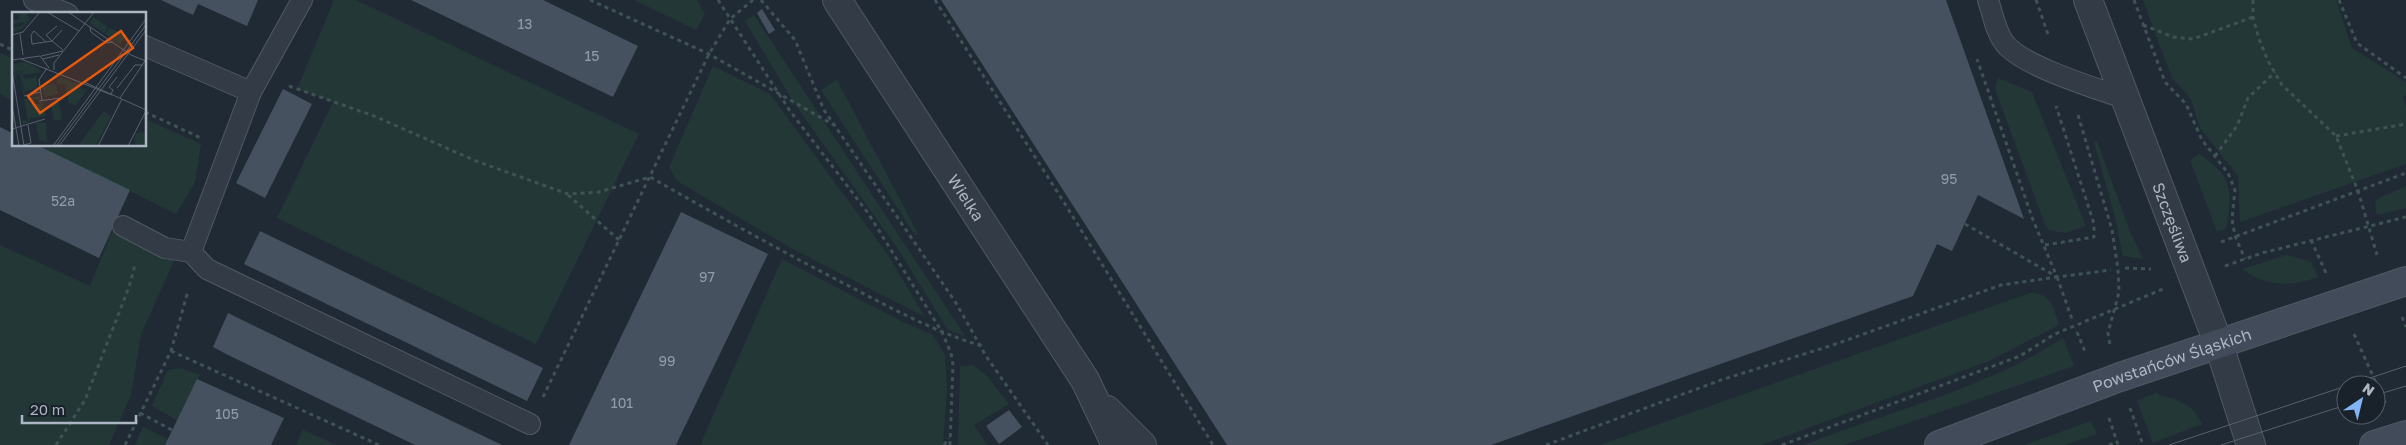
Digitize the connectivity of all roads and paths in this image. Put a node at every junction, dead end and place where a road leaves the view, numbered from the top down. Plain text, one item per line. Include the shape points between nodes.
1 (34, 0) edge
2 (302, 0) edge
3 (590, 0) edge
4 (718, 0) edge
5 (753, 0) edge
6 (761, 0) edge
7 (837, 0) edge
8 (935, 0) edge
9 (1988, 0) edge
10 (2036, 0) edge
11 (2088, 0) edge
12 (2134, 0) edge
13 (2253, 0) edge
14 (2339, 0) edge
15 (63, 12) edge
16 (2253, 17) junction
17 (730, 19) junction
18 (2143, 25) junction
19 (2051, 42) dead end
20 (0, 44) edge
21 (146, 46) edge
22 (12, 50) edge
23 (709, 54) junction
24 (1975, 55) dead end
25 (2042, 66) junction
26 (2275, 72) junction
27 (2406, 78) edge
28 (256, 84) junction
29 (779, 94) junction
30 (2126, 99) junction
31 (2076, 110) dead end
32 (146, 112) edge
33 (2406, 124) edge
34 (835, 126) junction
35 (2336, 136) junction
36 (204, 139) dead end
37 (2215, 156) junction
38 (2406, 173) edge
39 (650, 178) junction
40 (2358, 191) junction
41 (568, 194) junction
42 (2406, 218) edge
43 (1965, 224) dead end
44 (2368, 225) junction
45 (123, 226) dead end
46 (142, 236) junction
47 (2235, 236) junction
48 (620, 240) junction
49 (2311, 240) junction
50 (2221, 242) dead end
51 (2045, 245) junction
52 (190, 252) junction
53 (2377, 254) dead end
54 (2245, 259) junction
55 (2233, 263) dead end
56 (2125, 268) dead end
57 (2151, 269) dead end
58 (2111, 270) dead end
59 (2057, 277) junction
60 (2406, 281) edge
61 (2155, 292) dead end
62 (188, 294) dead end
63 (2340, 304) junction
64 (2114, 309) junction
65 (2072, 319) dead end
66 (942, 332) junction
67 (2077, 332) dead end
68 (2219, 344) junction
69 (982, 346) junction
70 (170, 351) junction
71 (2111, 354) dead end
72 (2088, 361) dead end
73 (1094, 396) junction
74 (2129, 404) dead end
75 (140, 413) junction
76 (2107, 413) dead end
77 (530, 424) joint
78 (172, 430) dead end
79 (2403, 436) edge
80 (950, 438) junction
81 (2117, 444) edge
82 (56, 445) edge
83 (125, 445) edge
84 (379, 445) edge
85 (944, 445) edge
86 (950, 445) edge
87 (1048, 445) edge
88 (1116, 445) edge
89 (1142, 445) edge
90 (1213, 445) edge
91 (1546, 445) edge
92 (1782, 445) edge
93 (1939, 445) edge
94 (2109, 445) edge
95 (2143, 445) edge
96 (2251, 445) edge
97 (2374, 445) edge

1 - 15 lane
2 - 28 lane
3 - 23 path
4 - 17 path
5 - 17 path
6 - 34 path via 795,40 824,110
7 - 73 street, Wielka
8 - 90 path
9 - 25 lane via 2007,46
10 - 19 path
11 - 30 street, Szczęśliwa
12 - 18 path
13 - 16 path
14 - 27 path via 2357,43
16 - 18 path via 2193,39 2173,37
16 - 26 path
17 - 23 path
17 - 29 path
18 - 37 path via 2165,82 2186,104 2202,140
20 - 22 path
21 - 28 lane
23 - 29 path
23 - 39 path
24 - 51 path
25 - 30 lane
25 - 51 path via 2094,224 2094,237
26 - 35 path via 2282,85
26 - 37 path via 2248,98 2237,126
28 - 41 path via 374,116 476,161
28 - 52 lane
29 - 34 path
29 - 66 path via 868,212
30 - 68 street, Szczęśliwa
31 - 64 path via 2112,230 2119,280
32 - 36 path
33 - 35 path
34 - 69 path
35 - 40 path
37 - 47 path via 2228,173 2235,190 2232,219
38 - 40 path
39 - 41 path via 599,192
39 - 48 path
39 - 66 path via 782,251
40 - 44 path
40 - 47 path
41 - 48 path
42 - 44 path
43 - 59 path
44 - 49 path
44 - 53 path
45 - 46 lane
46 - 52 lane via 165,248
46 - 82 path via 129,286 85,400
47 - 50 path
47 - 54 path
48 - 77 path
49 - 54 path
49 - 63 path
51 - 59 path
52 - 77 lane via 207,269
54 - 55 path
56 - 57 path
58 - 59 path
59 - 65 path
59 - 91 path via 2001,285 1833,346 1721,380
60 - 63 main road, Powstańców Śląskich
61 - 64 path
62 - 70 path
63 - 68 main road, Powstańców Śląskich
63 - 79 path
64 - 71 path via 2108,333
64 - 92 path via 2055,334 2020,356
66 - 69 path
66 - 80 path via 953,365
67 - 72 path
68 - 93 main road, Powstańców Śląskich
68 - 96 street, Szczęśliwa
69 - 87 path
70 - 75 path
70 - 84 path
73 - 88 street, Wielka
73 - 89 street, Wielka
74 - 95 path
75 - 78 path
75 - 83 path
76 - 81 path
79 - 97 main road
80 - 85 path
80 - 86 path
81 - 94 path

